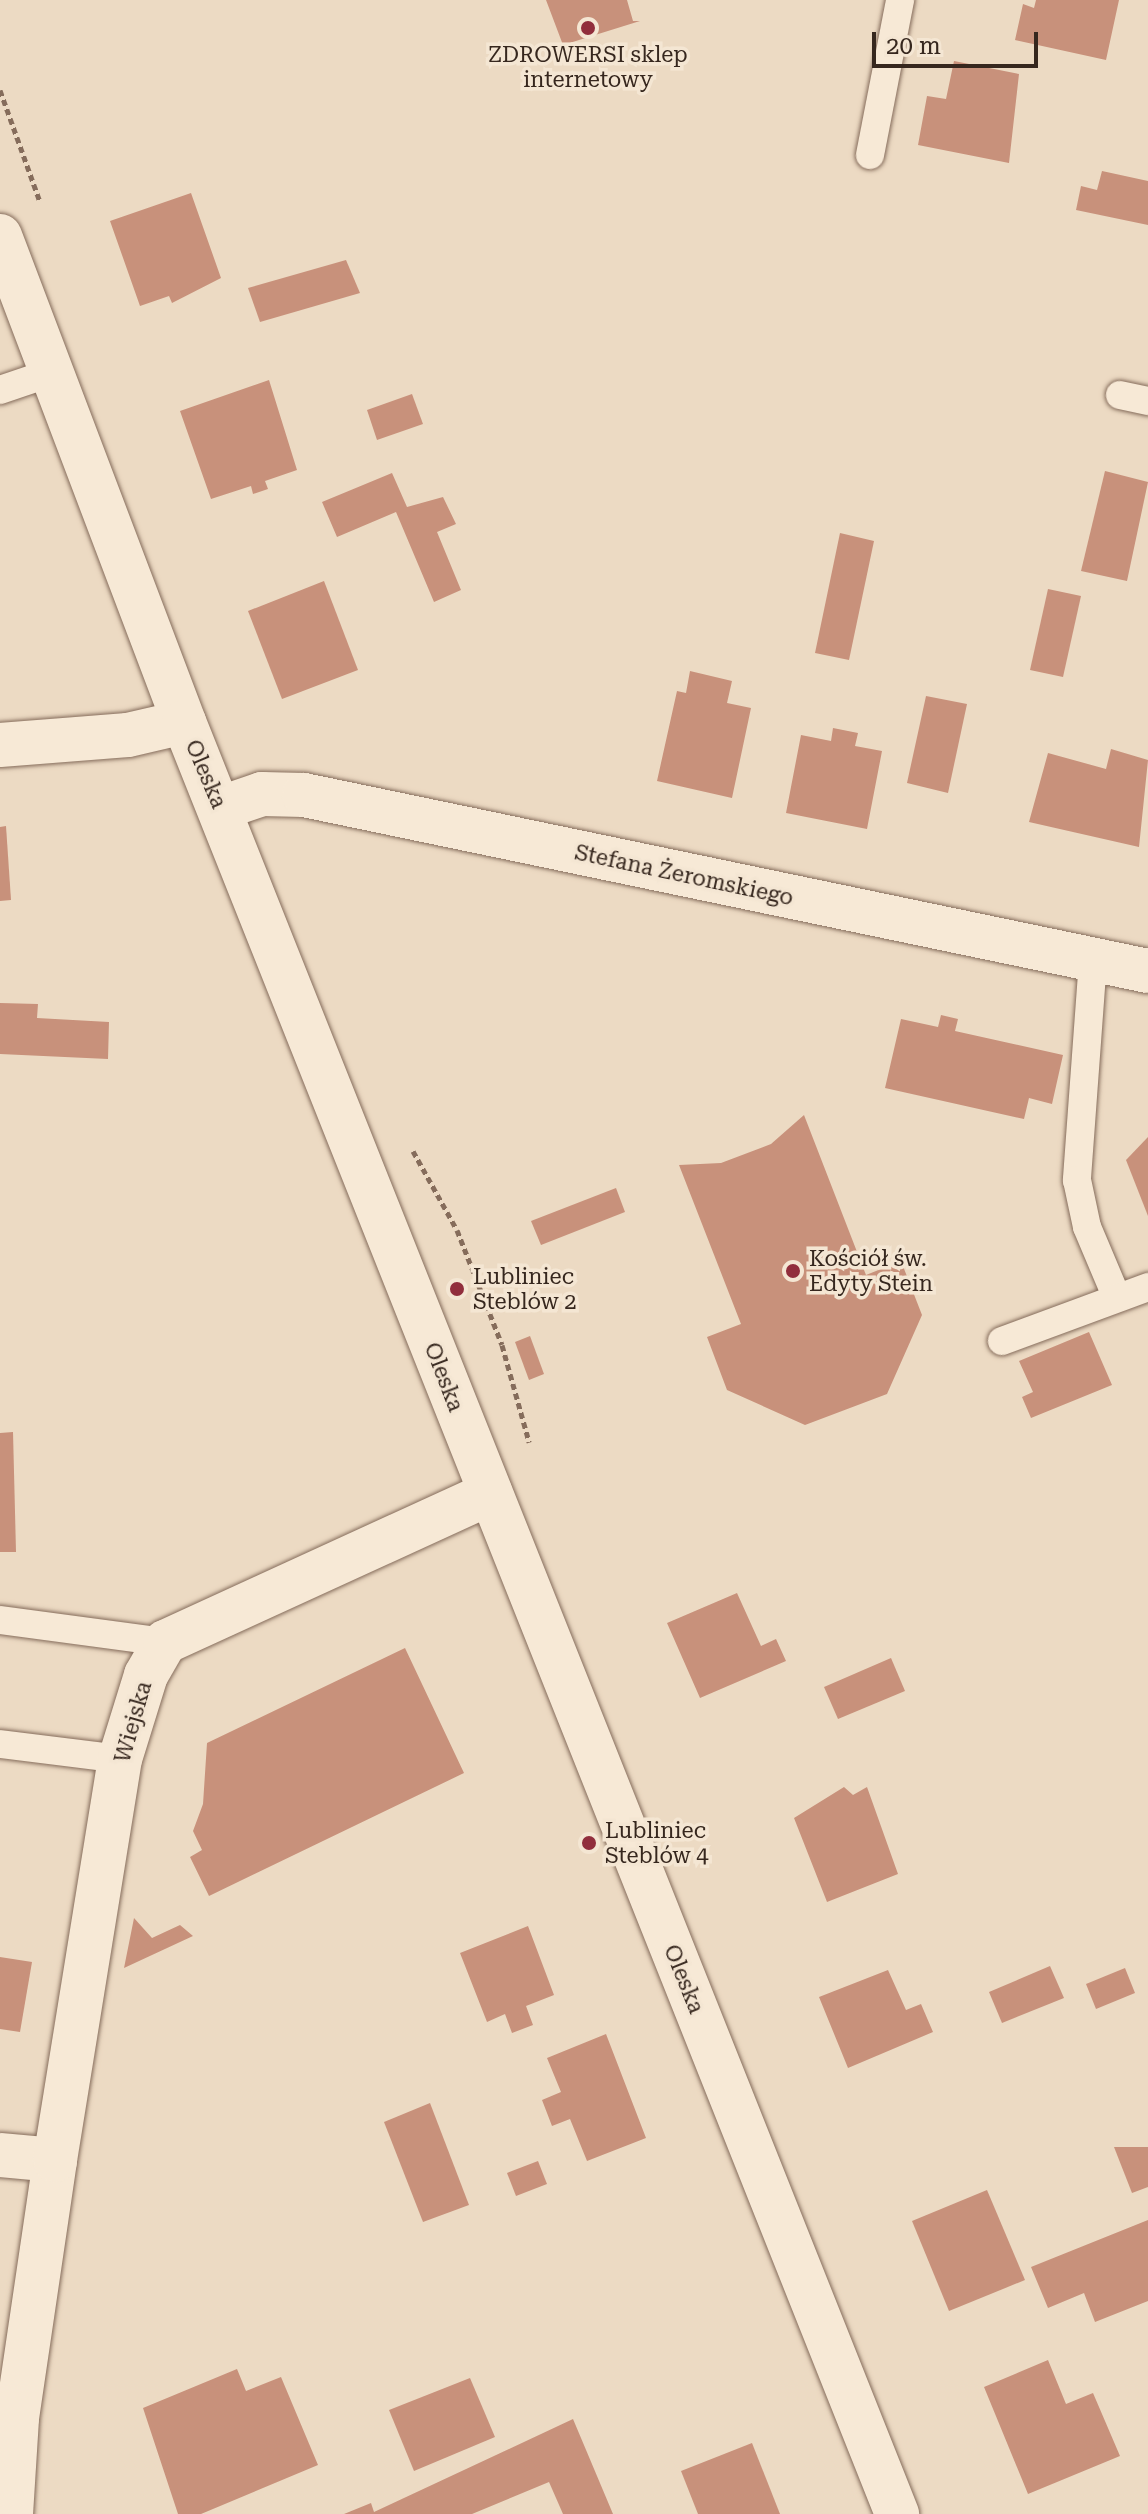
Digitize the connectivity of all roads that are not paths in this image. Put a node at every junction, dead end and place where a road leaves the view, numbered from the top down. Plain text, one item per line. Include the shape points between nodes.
1 (900, 0) edge
2 (870, 155) dead end
3 (0, 236) edge
4 (50, 373) junction
5 (0, 390) edge
6 (1120, 395) dead end
7 (1148, 401) edge
8 (184, 722) junction
9 (0, 745) edge
10 (221, 808) junction
11 (1093, 960) junction
12 (1148, 971) edge
13 (1148, 1287) edge
14 (1117, 1298) junction
15 (1002, 1341) dead end
16 (490, 1493) junction
17 (0, 1620) edge
18 (165, 1642) junction
19 (0, 1744) edge
20 (120, 1759) junction
21 (0, 2155) edge
22 (55, 2160) junction
23 (11, 2514) edge
24 (897, 2514) edge

1 - 2 lane
3 - 4 street, Oleska
4 - 5 lane
4 - 8 street, Oleska
6 - 7 lane
8 - 9 street via 128,735
8 - 10 street, Oleska
10 - 11 street, Stefana Żeromskiego via 262,794 304,795
10 - 16 street, Oleska
11 - 12 street, Stefana Żeromskiego
11 - 14 lane via 1077,1180 1087,1227
13 - 14 lane
14 - 15 lane
16 - 18 street
16 - 24 street, Oleska
17 - 18 lane
18 - 20 street, Wiejska via 131,1714
19 - 20 lane
20 - 22 street, Wiejska
21 - 22 street
22 - 23 street, Wiejska via 17,2418

